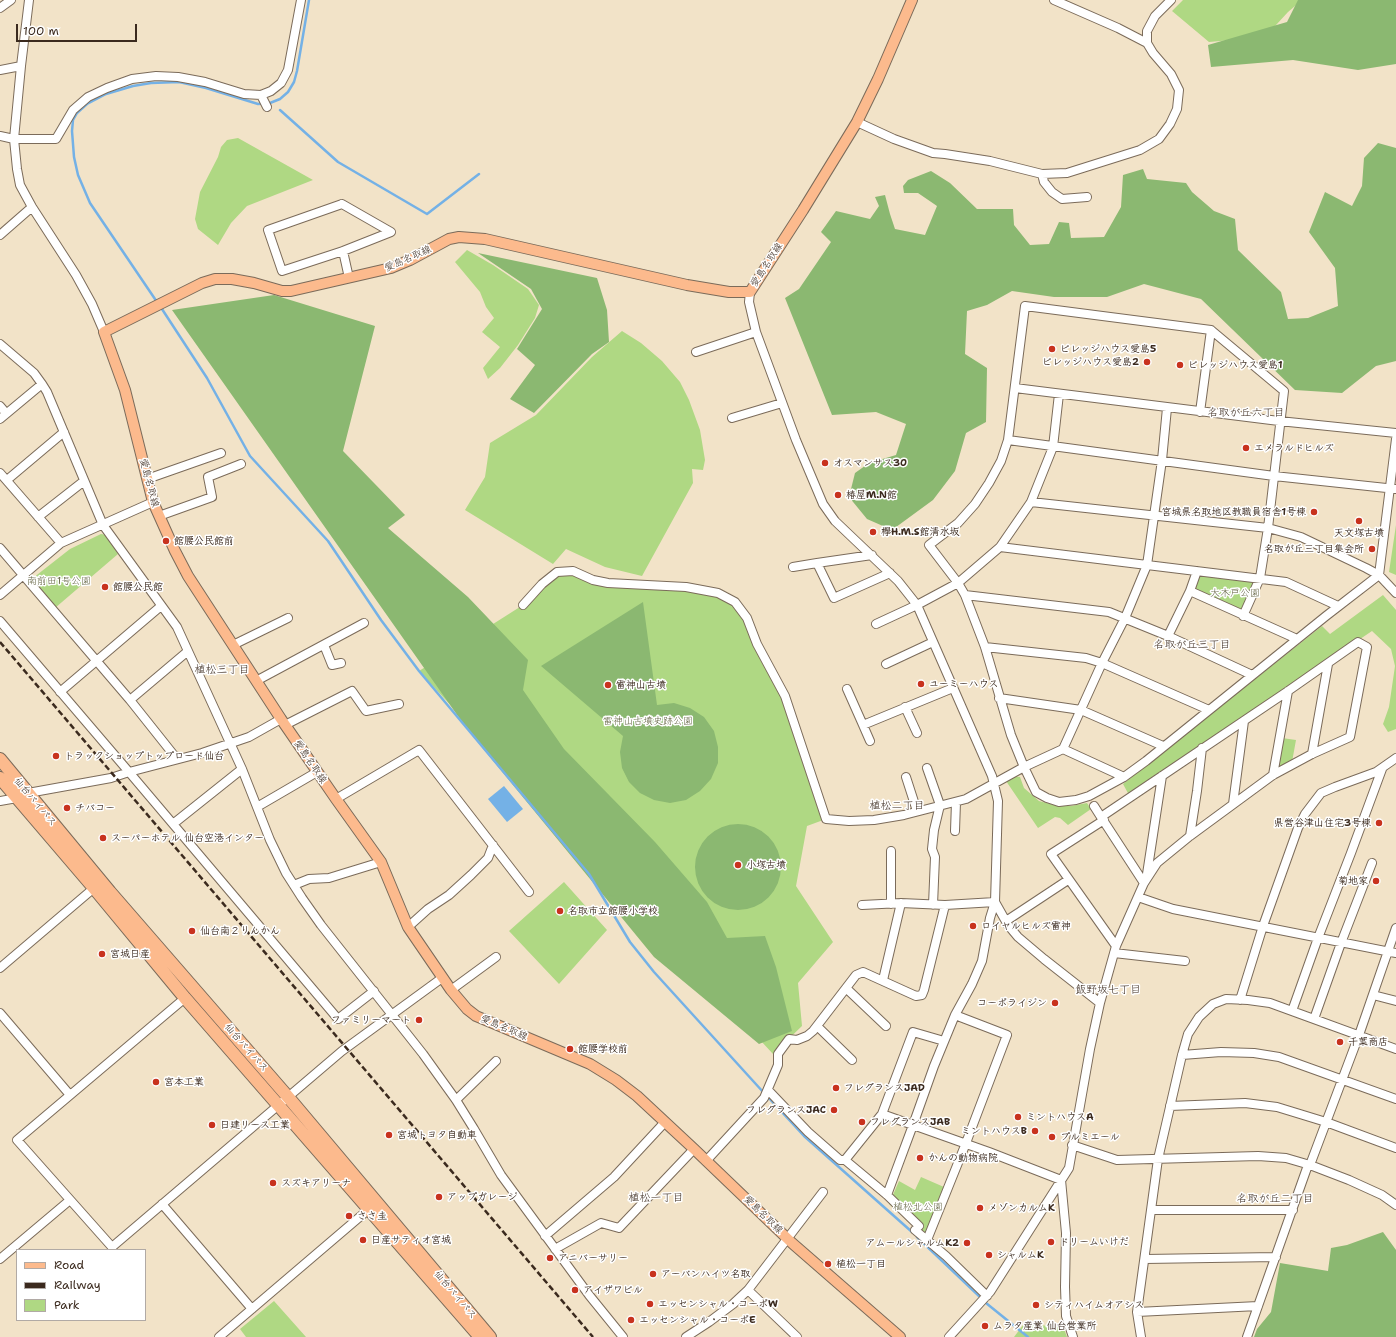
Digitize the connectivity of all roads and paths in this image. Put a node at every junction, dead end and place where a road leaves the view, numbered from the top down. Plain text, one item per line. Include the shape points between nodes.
1 (11, 0) edge
2 (30, 0) edge
3 (301, 0) edge
4 (912, 0) edge
5 (1054, 0) edge
6 (1170, 0) edge
7 (0, 8) edge
8 (1147, 44) junction
9 (20, 66) junction
10 (0, 70) edge
11 (857, 122) junction
12 (0, 136) edge
13 (14, 140) junction
14 (1042, 174) junction
15 (1087, 197) dead end
16 (32, 207) junction
17 (0, 235) edge
18 (343, 251) junction
19 (349, 278) junction
20 (750, 292) junction
21 (1211, 330) junction
22 (104, 332) junction
23 (756, 332) junction
24 (0, 344) edge
25 (696, 352) dead end
26 (42, 384) junction
27 (1015, 388) junction
28 (1059, 394) junction
29 (782, 403) junction
30 (0, 406) edge
31 (1167, 408) junction
32 (1200, 412) junction
33 (3, 416) edge
34 (732, 418) dead end
35 (1279, 421) junction
36 (64, 432) junction
37 (1396, 433) edge
38 (1396, 439) edge
39 (1008, 440) junction
40 (1053, 447) junction
41 (221, 453) dead end
42 (1162, 460) junction
43 (241, 464) dead end
44 (0, 473) edge
45 (1274, 476) junction
46 (147, 479) junction
47 (6, 480) junction
48 (84, 481) junction
49 (1393, 489) edge
50 (153, 502) junction
51 (1031, 502) junction
52 (159, 516) junction
53 (1153, 516) junction
54 (38, 517) junction
55 (103, 525) junction
56 (1268, 528) junction
57 (61, 543) junction
58 (1000, 547) junction
59 (0, 548) edge
60 (872, 555) junction
61 (817, 563) junction
62 (1147, 565) junction
63 (793, 567) dead end
64 (1197, 571) junction
65 (890, 573) junction
66 (1378, 575) junction
67 (23, 576) junction
68 (1260, 578) junction
69 (958, 583) junction
70 (1190, 591) junction
71 (1396, 593) edge
72 (0, 595) edge
73 (965, 595) junction
74 (523, 605) dead end
75 (917, 605) junction
76 (161, 606) junction
77 (1338, 606) junction
78 (1243, 616) junction
79 (288, 618) dead end
80 (1125, 618) junction
81 (0, 621) edge
82 (364, 623) dead end
83 (876, 624) dead end
84 (1168, 636) junction
85 (1297, 639) junction
86 (933, 642) junction
87 (233, 645) junction
88 (324, 645) junction
89 (985, 647) junction
90 (188, 651) junction
91 (96, 662) junction
92 (341, 663) dead end
93 (1102, 663) junction
94 (886, 664) dead end
95 (1328, 664) junction
96 (1252, 675) junction
97 (256, 681) junction
98 (953, 688) junction
99 (847, 689) dead end
100 (1288, 691) junction
101 (60, 692) junction
102 (999, 698) junction
103 (130, 700) junction
104 (399, 704) dead end
105 (905, 707) junction
106 (1081, 710) junction
107 (1209, 710) junction
108 (1244, 720) junction
109 (283, 722) junction
110 (863, 725) junction
111 (916, 733) dead end
112 (870, 741) dead end
113 (230, 744) junction
114 (1163, 746) junction
115 (1202, 748) junction
116 (1063, 749) junction
117 (1312, 754) junction
118 (1396, 758) edge
119 (0, 759) edge
120 (177, 759) junction
121 (1024, 767) junction
122 (927, 768) dead end
123 (242, 769) junction
124 (1382, 769) junction
125 (129, 772) junction
126 (317, 772) junction
127 (1273, 775) junction
128 (1162, 776) junction
129 (906, 777) dead end
130 (1124, 777) junction
131 (0, 778) edge
132 (993, 783) junction
133 (23, 796) junction
134 (336, 799) junction
135 (0, 801) edge
136 (956, 802) junction
137 (1233, 804) junction
138 (940, 805) junction
139 (1094, 806) dead end
140 (257, 808) junction
141 (917, 812) junction
142 (1102, 819) junction
143 (172, 824) junction
144 (954, 831) dead end
145 (1190, 836) junction
146 (493, 845) junction
147 (891, 851) dead end
148 (381, 862) junction
149 (1372, 862) dead end
150 (1068, 880) junction
151 (1145, 880) junction
152 (294, 885) junction
153 (94, 888) junction
154 (530, 892) dead end
155 (1138, 897) junction
156 (995, 902) junction
157 (901, 903) junction
158 (891, 904) junction
159 (862, 905) dead end
160 (933, 905) junction
161 (945, 905) junction
162 (1006, 921) junction
163 (1263, 926) junction
164 (408, 927) junction
165 (1396, 928) edge
166 (1318, 938) junction
167 (1341, 943) junction
168 (1115, 949) junction
169 (1387, 951) junction
170 (1396, 953) edge
171 (496, 957) dead end
172 (1185, 961) dead end
173 (0, 968) edge
174 (442, 978) junction
175 (883, 980) junction
176 (847, 989) junction
177 (451, 990) junction
178 (374, 991) junction
179 (1373, 995) junction
180 (185, 998) junction
181 (1240, 1000) junction
182 (1396, 1001) edge
183 (1100, 1003) junction
184 (1292, 1011) junction
185 (0, 1014) edge
186 (392, 1015) junction
187 (955, 1015) junction
188 (1314, 1019) junction
189 (817, 1026) junction
190 (886, 1026) dead end
191 (1359, 1035) junction
192 (944, 1042) junction
193 (1396, 1049) edge
194 (1182, 1055) junction
195 (852, 1060) dead end
196 (496, 1061) dead end
197 (1342, 1080) junction
198 (766, 1093) junction
199 (70, 1095) junction
200 (288, 1097) junction
201 (1396, 1099) edge
202 (456, 1100) junction
203 (278, 1105) junction
204 (1170, 1106) junction
205 (882, 1114) junction
206 (664, 1122) junction
207 (1326, 1122) junction
208 (913, 1125) junction
209 (966, 1143) junction
210 (1072, 1145) junction
211 (1396, 1148) edge
212 (694, 1149) junction
213 (1158, 1159) junction
214 (845, 1160) junction
215 (706, 1161) junction
216 (1309, 1165) junction
217 (1061, 1180) junction
218 (823, 1192) dead end
219 (886, 1195) junction
220 (70, 1200) junction
221 (162, 1204) junction
222 (1396, 1205) edge
223 (369, 1209) junction
224 (1151, 1210) junction
225 (1293, 1210) junction
226 (545, 1236) junction
227 (787, 1238) junction
228 (927, 1240) junction
229 (555, 1249) junction
230 (1276, 1257) junction
231 (0, 1259) edge
232 (1145, 1259) junction
233 (748, 1290) junction
234 (987, 1296) junction
235 (1258, 1306) junction
236 (252, 1309) junction
237 (1137, 1312) junction
238 (219, 1337) edge
239 (480, 1337) edge
240 (490, 1337) edge
241 (623, 1337) edge
242 (686, 1337) edge
243 (797, 1337) edge
244 (900, 1337) edge
245 (949, 1337) edge
246 (1073, 1337) edge
247 (1141, 1337) edge
248 (1247, 1337) edge

1 - 7 street
2 - 9 street
3 - 13 street via 288,70 281,83 264,101 205,82 178,77 132,79 88,97 73,110 56,139
4 - 11 main road, 愛島名取線
5 - 8 street via 1118,28
6 - 8 street via 1155,16 1147,31
8 - 14 street via 1171,74 1179,90 1177,109 1159,139 1140,150 1100,164 1067,173
9 - 10 street
9 - 13 street
11 - 14 street via 933,153 990,161
11 - 20 main road, 愛島名取線
12 - 13 street
13 - 16 street via 20,185
14 - 15 street via 1044,182 1062,199
16 - 17 street
16 - 22 street via 76,275
18 - 18 street via 282,271 268,230 342,204 395,234
18 - 19 street
19 - 20 main road, 愛島名取線 via 391,268 449,239 469,237 687,285 729,292
19 - 22 main road, 愛島名取線 via 291,291 254,282 215,279
20 - 23 street
21 - 27 street via 1025,306
21 - 32 street
21 - 35 street via 1284,391
22 - 46 main road, 愛島名取線 via 125,390
23 - 25 street
23 - 29 street
24 - 26 street via 34,373
26 - 33 street
26 - 36 street
27 - 28 street
27 - 39 street
28 - 31 street
28 - 40 street
29 - 34 street
29 - 60 street via 823,504 835,521
30 - 33 street
31 - 32 street
31 - 42 street
32 - 35 street
35 - 37 street
35 - 45 street
36 - 47 street
36 - 48 street
38 - 49 street
39 - 40 street
39 - 69 street via 1001,461 975,504 958,523 929,545
40 - 42 street
40 - 51 street
41 - 46 street
42 - 45 street
42 - 53 street
43 - 52 street via 208,477 212,497
44 - 47 street
45 - 49 street
45 - 56 street
46 - 50 main road, 愛島名取線
47 - 54 street
48 - 54 street
48 - 55 street
49 - 66 street
50 - 52 main road, 愛島名取線
50 - 55 street
51 - 53 street
51 - 58 street
52 - 87 main road, 愛島名取線 via 188,576
53 - 56 street
53 - 62 street
54 - 57 street
55 - 57 street
55 - 76 street
56 - 66 street via 1302,537
56 - 68 street
57 - 67 street
58 - 62 street
58 - 69 street
59 - 67 street
60 - 61 street
60 - 65 street
61 - 63 street
61 - 65 street via 834,598
62 - 64 street
62 - 80 street
64 - 68 street
64 - 70 street
65 - 75 street
66 - 71 street
66 - 77 street
67 - 72 street
67 - 91 street
68 - 77 street via 1286,582
68 - 78 street
69 - 73 street
69 - 75 street
70 - 78 street
70 - 84 street
73 - 80 street via 1110,612
73 - 89 street
74 - 141 street via 557,572 573,571 593,580 608,583 686,587 718,593 736,602 747,618 757,644 785,696 826,819 874,820
75 - 83 street
75 - 86 street
76 - 90 street via 177,627
76 - 91 street
77 - 85 street
78 - 85 street
79 - 87 street
80 - 84 street
80 - 93 street
81 - 101 street
82 - 88 street
84 - 96 street
85 - 96 street
86 - 94 street
86 - 98 street
87 - 97 main road, 愛島名取線
88 - 92 street via 332,664
88 - 97 street
89 - 93 street via 1086,658
89 - 102 street
90 - 103 street
90 - 113 street
91 - 101 street
91 - 103 street
93 - 106 street
93 - 107 street
95 - 100 street
95 - 117 street
95 - 117 street via 1358,642 1367,647 1350,737
96 - 107 street
97 - 109 main road, 愛島名取線
98 - 105 street
98 - 132 street
99 - 110 street
100 - 108 street
100 - 127 street
101 - 125 street
102 - 106 street
102 - 121 street
103 - 120 street
104 - 109 street via 366,711 352,691
105 - 110 street
105 - 111 street
106 - 114 street
106 - 116 street
107 - 114 street
108 - 115 street
108 - 137 street
109 - 113 street
109 - 126 main road, 愛島名取線
110 - 112 street
113 - 120 street
113 - 123 street
114 - 130 street
115 - 128 street
115 - 145 street
116 - 121 street
116 - 130 street
117 - 127 street
118 - 124 street
119 - 133 highway, 仙台バイパス
120 - 125 street
121 - 130 street via 1036,792 1059,802 1089,796
121 - 132 street
122 - 138 street
123 - 140 street
123 - 143 street
124 - 163 street via 1321,793 1313,803 1298,828
124 - 166 street
125 - 133 street via 104,780
125 - 143 street
126 - 134 main road, 愛島名取線
126 - 140 street
127 - 137 street
128 - 142 street
128 - 151 street
129 - 141 street
131 - 133 highway, 仙台バイパス
132 - 136 street
132 - 156 street via 998,801
133 - 135 street
133 - 153 highway, 仙台バイパス
133 - 200 highway, 仙台バイパス
134 - 146 street via 419,750
134 - 148 main road, 愛島名取線
136 - 138 street
136 - 144 street
137 - 145 street
138 - 141 street
138 - 160 street via 932,849 935,857
139 - 142 street
140 - 152 street via 270,840
142 - 150 street via 1051,854
142 - 151 street
143 - 178 street via 338,1020
145 - 151 street via 1156,863
146 - 154 street
146 - 164 street via 488,858 471,875
147 - 158 street
148 - 152 street via 329,878 310,879
148 - 164 main road, 愛島名取線
149 - 167 street
150 - 162 street
150 - 168 street
151 - 155 street
152 - 178 street via 321,925
153 - 173 street
153 - 180 highway, 仙台バイパス
155 - 163 street via 1173,909
155 - 168 street
156 - 161 street
156 - 162 street
156 - 187 street via 982,961
157 - 158 street
157 - 160 street
157 - 175 street
158 - 159 street
160 - 161 street
161 - 175 street via 922,995 916,996
162 - 183 street via 1018,936 1044,959
163 - 166 street
163 - 181 street
164 - 174 main road, 愛島名取線
165 - 169 street
166 - 167 street
166 - 184 street
167 - 169 street
167 - 188 street
168 - 172 street
168 - 183 street
169 - 170 street
169 - 179 street
171 - 177 street
174 - 177 main road, 愛島名取線
174 - 186 street
175 - 176 street via 863,972 856,975
176 - 189 street
176 - 190 street
177 - 206 main road, 愛島名取線 via 476,1016 590,1064 616,1080
178 - 186 street
179 - 182 street
179 - 191 street
180 - 199 street
180 - 203 highway, 仙台バイパス
181 - 184 street via 1270,1003
181 - 194 street via 1226,1000 1213,1004 1199,1017 1188,1034
183 - 210 street
184 - 188 street
185 - 199 street
186 - 200 street via 342,1051
186 - 202 street
187 - 192 street
187 - 209 street via 1007,1036
188 - 191 street
189 - 195 street
189 - 198 street via 808,1036 797,1040 789,1039 778,1054 778,1065
191 - 193 street
191 - 197 street
192 - 205 street via 913,1032
192 - 208 street
194 - 197 street via 1254,1053 1279,1057
194 - 204 street
196 - 202 street
197 - 201 street
197 - 207 street
198 - 214 street via 840,1160
198 - 215 street
199 - 220 street via 17,1140
200 - 203 street
200 - 240 highway, 仙台バイパス
202 - 226 street via 500,1175
203 - 221 street
203 - 223 highway, 仙台バイパス
204 - 207 street via 1245,1103 1277,1107
204 - 213 street
205 - 208 street
205 - 214 street
206 - 212 main road, 愛島名取線
206 - 226 street via 614,1177
207 - 211 street
207 - 216 street
208 - 209 street
208 - 219 street
209 - 217 street
209 - 228 street
210 - 213 street via 1117,1160
210 - 217 street via 1069,1168
212 - 215 main road, 愛島名取線
212 - 229 street via 619,1228 601,1223
213 - 216 street via 1267,1156 1286,1158
213 - 224 street
214 - 219 street
215 - 227 main road, 愛島名取線
216 - 222 street via 1366,1187
216 - 225 street
217 - 234 street
217 - 246 street via 1066,1233 1066,1316
218 - 227 street
219 - 228 street via 919,1226 915,1230
220 - 221 street via 112,1247
220 - 231 street
221 - 236 street
223 - 236 street
223 - 239 highway, 仙台バイパス
224 - 225 street
224 - 232 street
225 - 230 street
226 - 229 street
227 - 233 street
227 - 244 main road, 愛島名取線
228 - 234 street
229 - 241 street
230 - 232 street
230 - 235 street
232 - 237 street
233 - 242 street via 727,1309
233 - 243 street
234 - 245 street
235 - 237 street
235 - 248 street
236 - 238 street
237 - 247 street

